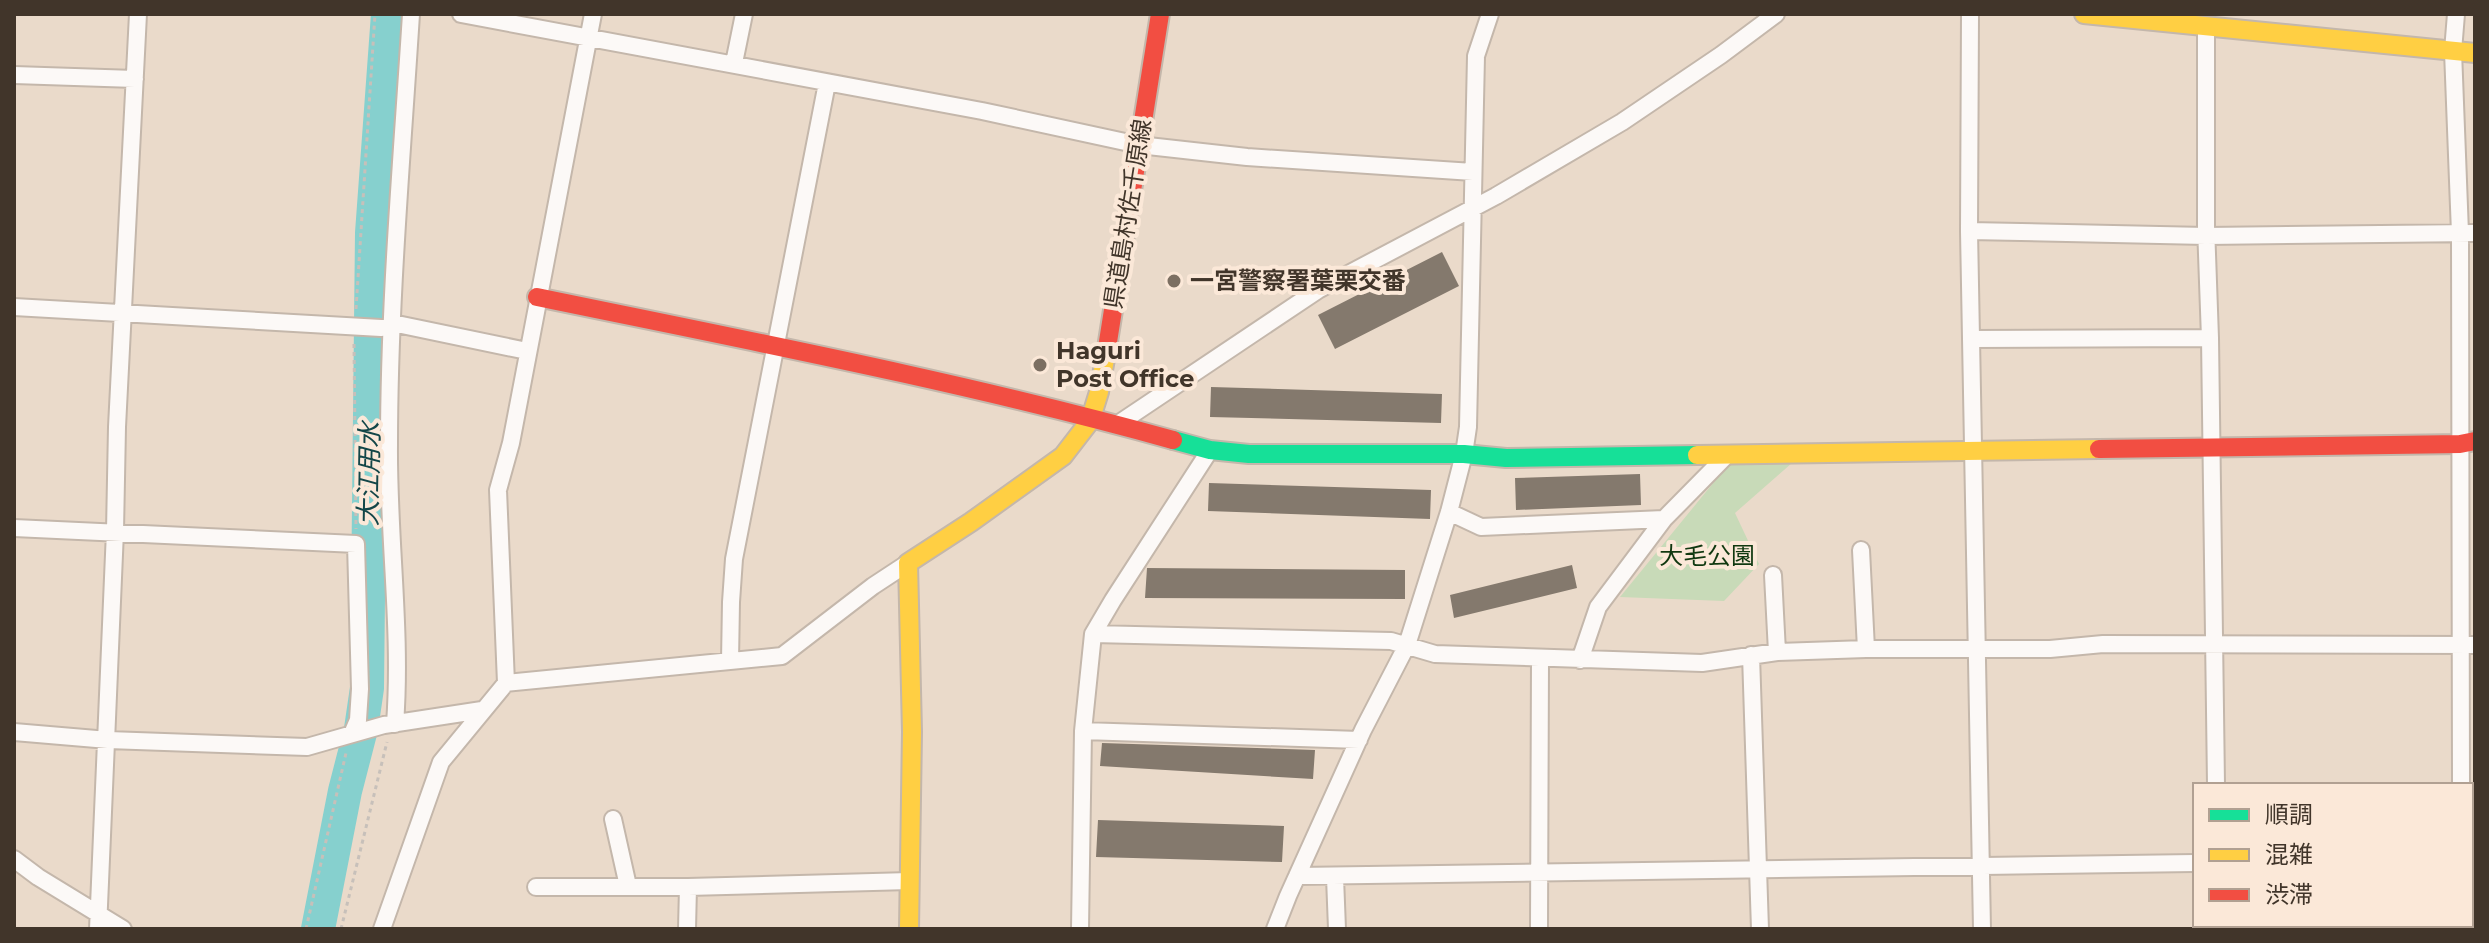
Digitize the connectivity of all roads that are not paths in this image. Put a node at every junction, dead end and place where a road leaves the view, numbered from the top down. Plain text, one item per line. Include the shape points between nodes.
1 (138, 14) edge
2 (411, 14) edge
3 (461, 14) edge
4 (593, 14) edge
5 (744, 14) edge
6 (1160, 14) edge
7 (1490, 14) edge
8 (1776, 14) edge
9 (1970, 14) edge
10 (2084, 14) edge
11 (2456, 14) edge
12 (2159, 18) edge
13 (2206, 26) junction
14 (589, 37) junction
15 (2453, 51) junction
16 (2475, 53) edge
17 (734, 63) junction
18 (14, 75) edge
19 (135, 79) junction
20 (827, 83) junction
21 (1139, 145) junction
22 (1473, 172) junction
23 (1472, 209) junction
24 (1969, 231) junction
25 (2468, 233) edge
26 (2206, 236) junction
27 (537, 297) junction
28 (14, 307) edge
29 (124, 312) junction
30 (386, 326) junction
31 (2210, 338) junction
32 (1971, 339) junction
33 (775, 346) junction
34 (527, 351) junction
35 (1091, 417) junction
36 (1118, 424) junction
37 (2468, 443) edge
38 (2211, 448) junction
39 (1210, 450) junction
40 (1972, 450) junction
41 (1464, 454) junction
42 (1728, 454) junction
43 (1449, 512) junction
44 (1664, 519) junction
45 (14, 528) edge
46 (115, 531) junction
47 (1861, 550) dead end
48 (908, 563) junction
49 (1773, 575) dead end
50 (1093, 634) junction
51 (2213, 644) junction
52 (1407, 645) junction
53 (2467, 645) edge
54 (1866, 649) junction
55 (1977, 649) junction
56 (1777, 652) junction
57 (1751, 655) junction
58 (1540, 659) junction
59 (1580, 660) junction
60 (730, 661) junction
61 (506, 683) junction
62 (482, 710) junction
63 (389, 725) junction
64 (1083, 731) junction
65 (14, 732) edge
66 (354, 733) junction
67 (108, 740) junction
68 (1359, 740) junction
69 (2216, 783) edge
70 (2461, 783) edge
71 (613, 819) dead end
72 (14, 859) edge
73 (2193, 863) edge
74 (1981, 867) junction
75 (1759, 868) junction
76 (1540, 872) junction
77 (1297, 876) junction
78 (1335, 877) junction
79 (910, 881) junction
80 (628, 886) junction
81 (536, 887) dead end
82 (688, 887) junction
83 (99, 922) edge
84 (123, 929) edge
85 (382, 929) edge
86 (687, 929) edge
87 (909, 929) edge
88 (1080, 929) edge
89 (1275, 929) edge
90 (1337, 929) edge
91 (1539, 929) edge
92 (1760, 929) edge
93 (1982, 929) edge

1 - 19 street
2 - 30 street
3 - 14 street
4 - 14 street
5 - 17 street
6 - 21 street, 県道島村佐千原線
7 - 22 street via 1476,56
8 - 23 street via 1622,122
9 - 24 street
10 - 12 street
11 - 15 street
12 - 13 street
13 - 15 street
13 - 26 street
14 - 17 street
14 - 27 street
15 - 16 street
15 - 25 street
17 - 20 street
18 - 19 street
19 - 29 street
20 - 21 street
20 - 33 street
21 - 22 street
21 - 35 street, 県道島村佐千原線
22 - 23 street
23 - 36 street via 1318,290
23 - 41 street
24 - 26 street
24 - 32 street
25 - 26 street
25 - 37 street
26 - 31 street
27 - 33 street
27 - 34 street
28 - 29 street
29 - 30 street
29 - 46 street
30 - 34 street
30 - 63 street via 397,650
31 - 32 street
31 - 38 street
32 - 40 street
33 - 35 street
33 - 60 street via 734,559
34 - 61 street via 498,490
35 - 36 street
35 - 48 street, 県道島村佐千原線 via 1063,456
36 - 39 street
37 - 38 street
37 - 53 street
38 - 40 street
38 - 51 street
39 - 41 street
39 - 50 street
40 - 42 street
40 - 55 street
41 - 42 street
41 - 43 street
42 - 44 street
43 - 44 street via 1481,527
43 - 52 street
44 - 59 street via 1598,607
45 - 46 street
46 - 66 street via 356,544 360,689
46 - 67 street
47 - 54 street
48 - 60 street via 782,656
48 - 79 street
49 - 56 street
50 - 52 street
50 - 64 street
51 - 53 street
51 - 55 street
51 - 69 street
52 - 58 street via 1435,654
52 - 68 street
53 - 70 street
54 - 55 street
54 - 56 street
55 - 74 street
56 - 57 street
57 - 59 street via 1702,663
57 - 75 street
58 - 59 street
58 - 76 street
60 - 61 street
61 - 62 street
62 - 63 street
62 - 85 street via 441,762
63 - 66 street
64 - 68 street
64 - 88 street
65 - 67 street
66 - 67 street via 307,747
67 - 83 street
68 - 77 street
71 - 80 street
72 - 83 street
73 - 74 street
74 - 75 street
74 - 93 street
75 - 76 street
75 - 92 street
76 - 78 street
76 - 91 street
77 - 78 street
77 - 89 street
78 - 90 street
79 - 82 street
79 - 87 street
80 - 81 street
80 - 82 street
82 - 86 street
83 - 84 street

